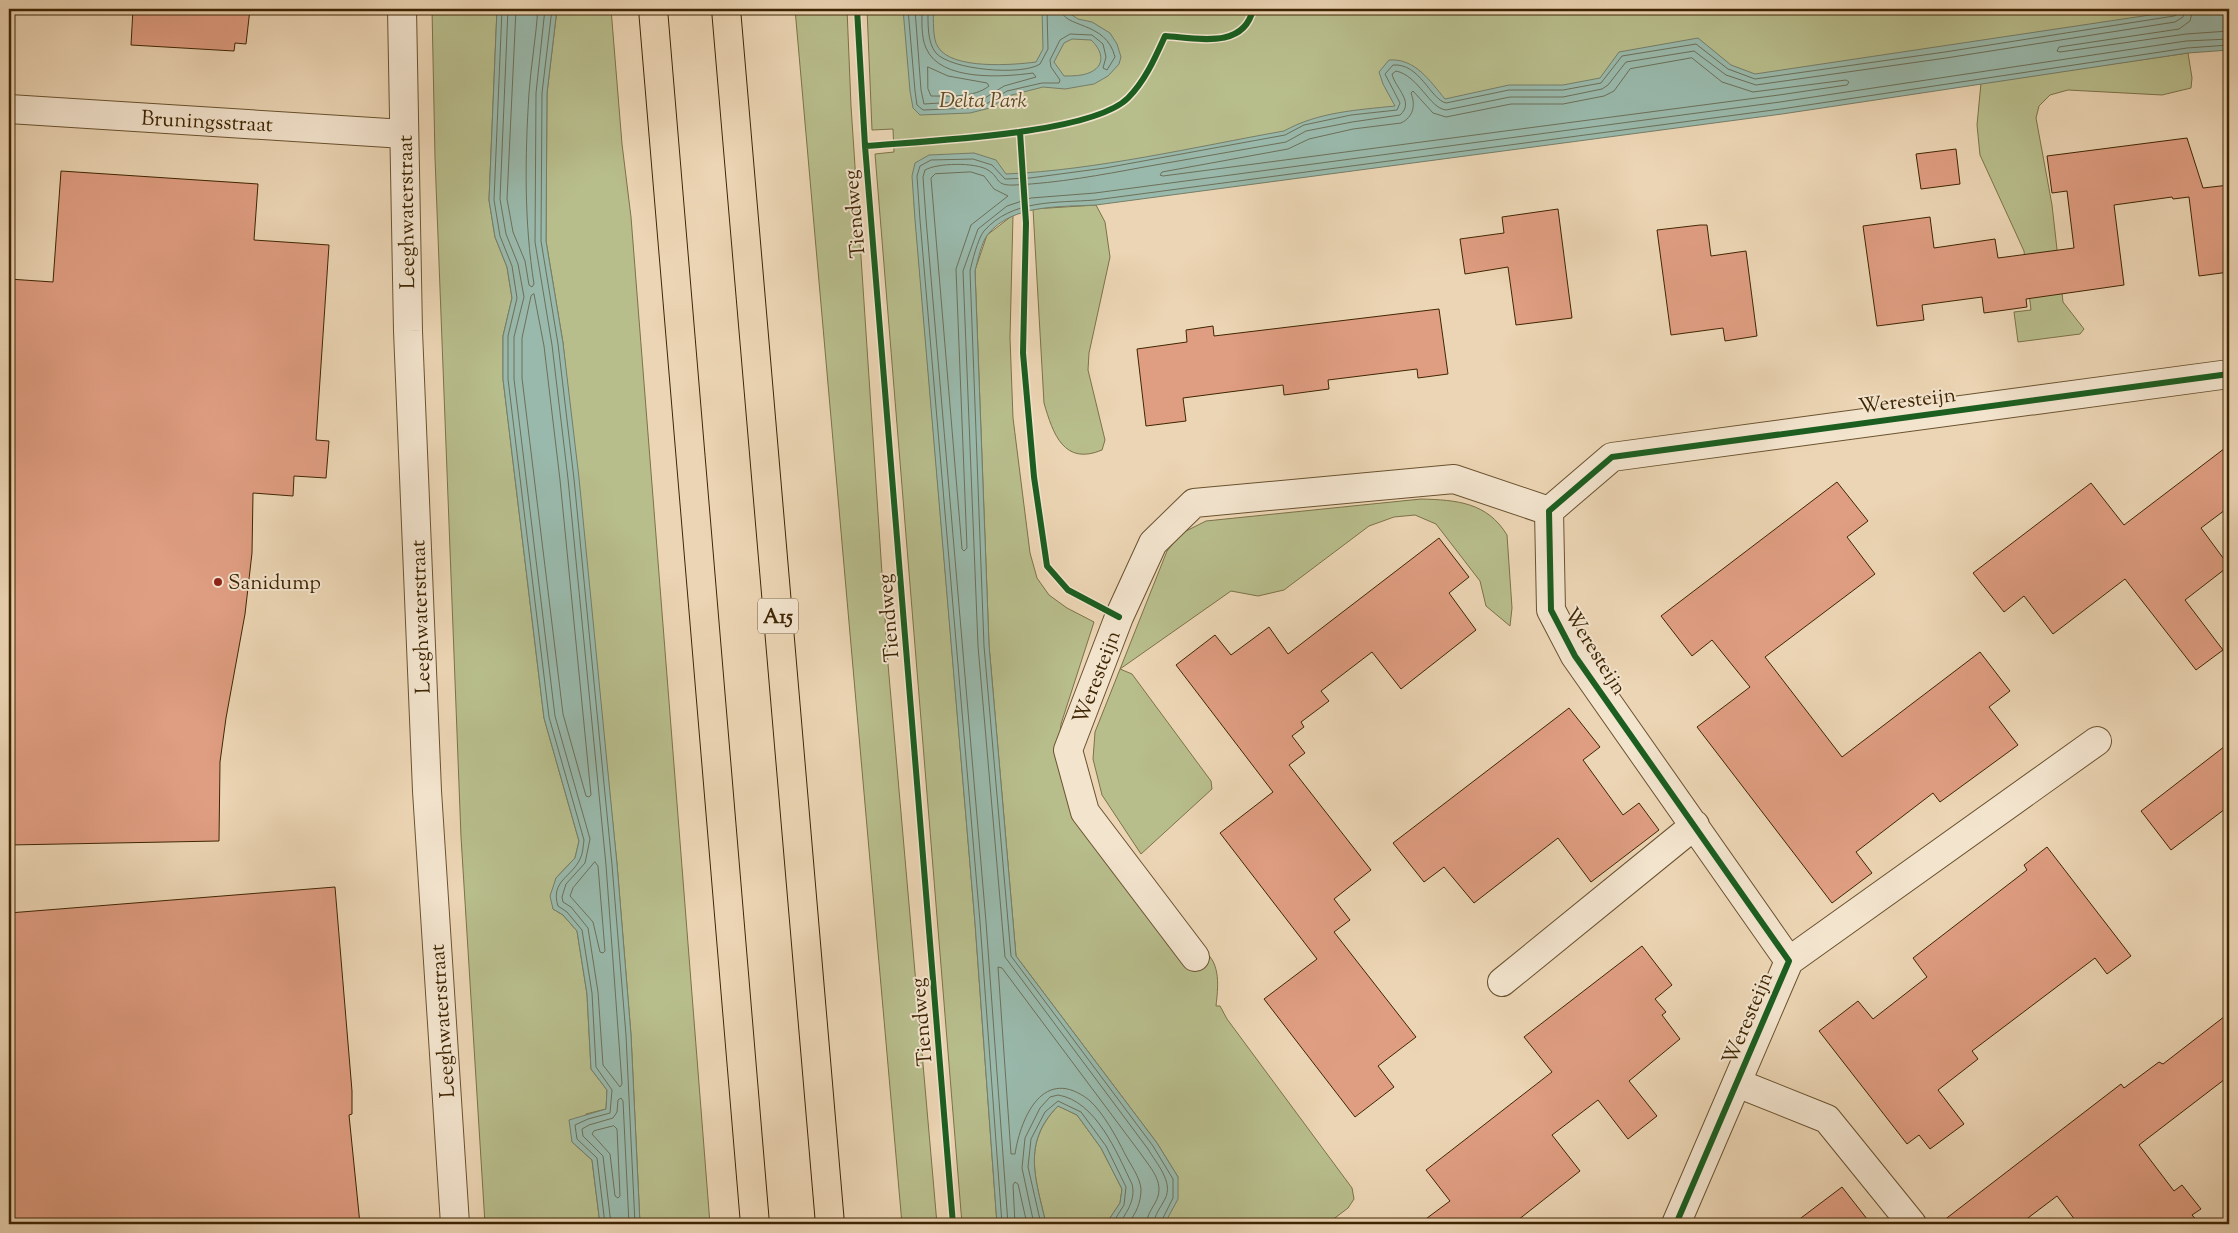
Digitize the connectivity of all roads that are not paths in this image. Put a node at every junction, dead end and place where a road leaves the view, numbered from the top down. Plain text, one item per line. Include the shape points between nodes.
1 (402, 9) edge
2 (653, 9) edge
3 (726, 9) edge
4 (9, 109) edge
5 (404, 134) junction
6 (2229, 374) edge
7 (1549, 512) junction
8 (2096, 741) dead end
9 (1695, 825) junction
10 (1196, 957) dead end
11 (1789, 961) junction
12 (1502, 982) dead end
13 (1737, 1083) junction
14 (455, 1224) edge
15 (755, 1224) edge
16 (830, 1224) edge
17 (1676, 1224) edge
18 (1912, 1224) edge

1 - 5 street, Leeghwaterstraat
2 - 15 highway
3 - 16 highway, A15
4 - 5 street, Bruningsstraat
5 - 14 street, Leeghwaterstraat via 408,331 427,791
6 - 7 street, Weresteijn via 1612,457
7 - 9 street, Weresteijn via 1551,610 1575,656
7 - 10 street, Weresteijn via 1454,479 1194,504 1153,543 1119,617 1068,750 1085,812
8 - 11 street, Weresteijn
9 - 11 street, Weresteijn
9 - 12 street
11 - 13 street, Weresteijn
13 - 17 street, Weresteijn
13 - 18 street, Weresteijn via 1827,1119

